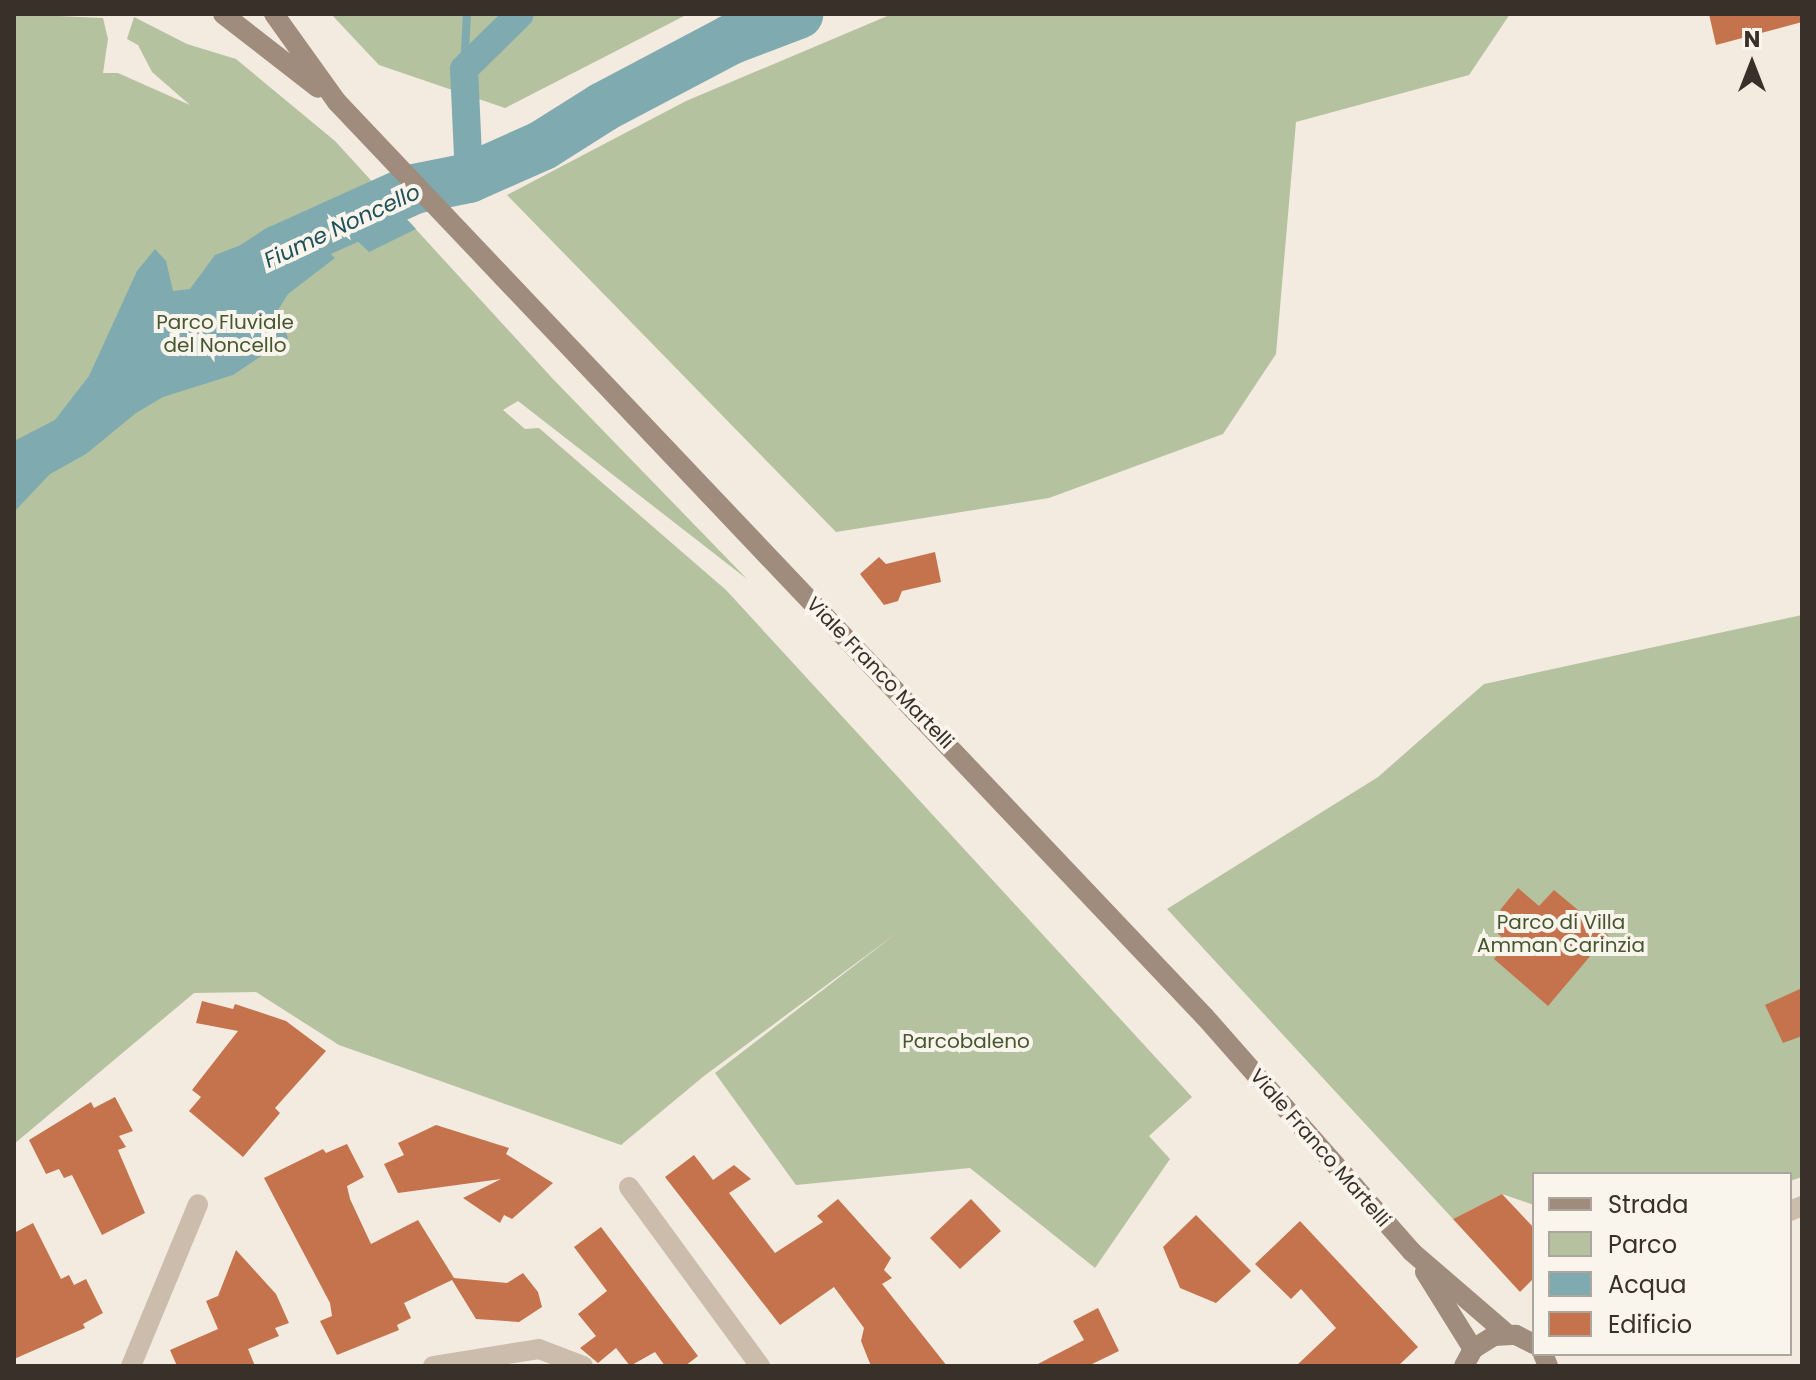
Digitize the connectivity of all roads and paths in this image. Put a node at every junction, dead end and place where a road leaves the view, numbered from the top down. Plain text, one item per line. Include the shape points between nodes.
1 (223, 14) edge
2 (274, 14) edge
3 (337, 102) junction
4 (629, 1187) dead end
5 (198, 1204) dead end
6 (1412, 1252) junction
7 (1507, 1334) junction
8 (1532, 1343) edge
9 (1469, 1357) edge
10 (131, 1366) edge
11 (433, 1366) edge
12 (583, 1366) edge
13 (760, 1366) edge

1 - 3 main road, Viale Franco Martelli
2 - 3 main road, Viale Franco Martelli
3 - 6 main road, Viale Franco Martelli via 1205,1017
4 - 13 street
5 - 10 street
6 - 7 main road, Viale Franco Martelli
6 - 9 main road, Viale Franco Martelli
7 - 8 main road
7 - 9 main road
11 - 12 street via 539,1349

